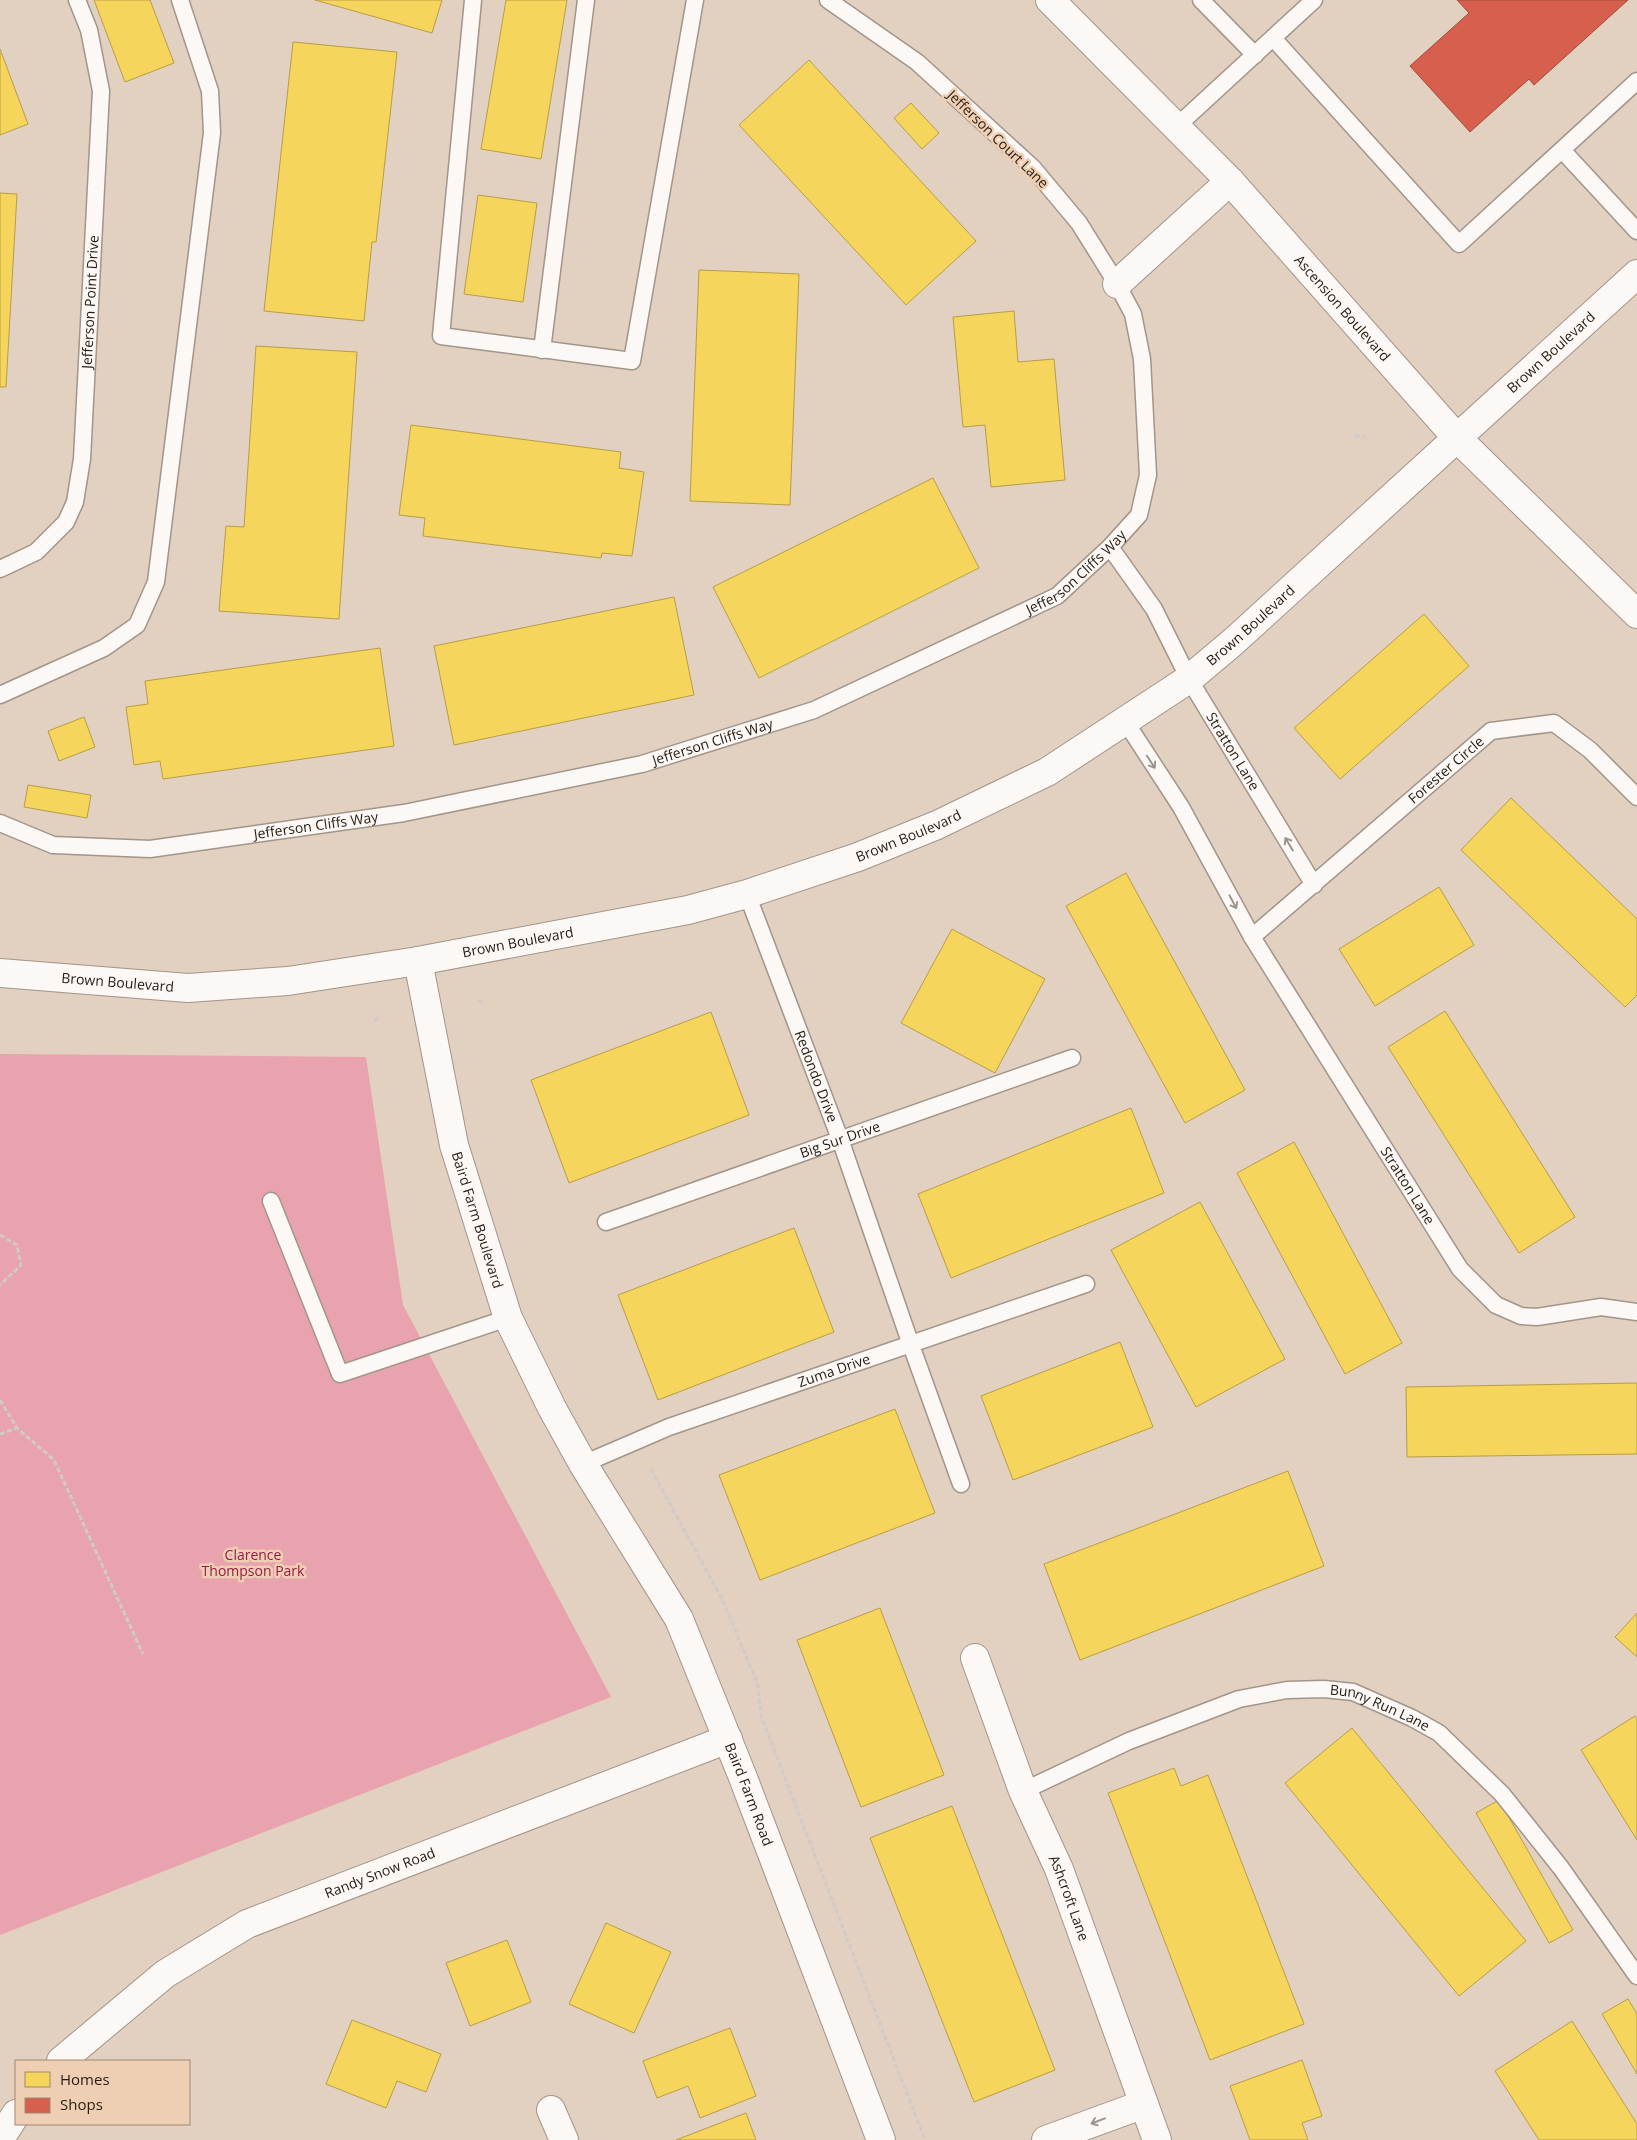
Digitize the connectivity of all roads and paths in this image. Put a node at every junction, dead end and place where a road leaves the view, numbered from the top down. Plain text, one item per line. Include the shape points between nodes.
1 (77, 0) edge
2 (180, 0) edge
3 (473, 0) edge
4 (586, 0) edge
5 (694, 0) edge
6 (828, 0) edge
7 (1050, 0) edge
8 (1201, 0) edge
9 (1314, 0) edge
10 (1273, 38) junction
11 (1255, 55) junction
12 (1637, 81) edge
13 (1176, 128) junction
14 (1562, 150) junction
15 (1230, 181) junction
16 (1637, 231) edge
17 (1637, 274) edge
18 (1117, 284) junction
19 (542, 350) junction
20 (1354, 436) dead end
21 (1365, 437) dead end
22 (1457, 438) junction
23 (1110, 547) junction
24 (0, 570) edge
25 (1637, 614) edge
26 (1189, 679) junction
27 (0, 695) edge
28 (1124, 721) junction
29 (1637, 798) edge
30 (0, 824) edge
31 (1314, 885) junction
32 (747, 894) junction
33 (1252, 937) junction
34 (418, 961) junction
35 (0, 973) edge
36 (379, 1017) dead end
37 (374, 1021) dead end
38 (1072, 1058) dead end
39 (840, 1139) junction
40 (271, 1201) dead end
41 (606, 1222) dead end
42 (0, 1235) edge
43 (1086, 1284) dead end
44 (0, 1285) edge
45 (1637, 1312) edge
46 (508, 1318) junction
47 (910, 1345) junction
48 (0, 1400) edge
49 (18, 1428) junction
50 (0, 1434) edge
51 (583, 1464) junction
52 (650, 1468) dead end
53 (961, 1484) dead end
54 (143, 1654) dead end
55 (975, 1658) dead end
56 (728, 1739) junction
57 (1023, 1791) junction
58 (1637, 1976) edge
59 (62, 2060) edge
60 (1144, 2104) junction
61 (551, 2110) dead end
62 (15, 2116) edge
63 (0, 2139) edge
64 (564, 2140) edge
65 (881, 2140) edge
66 (925, 2140) edge
67 (1046, 2140) edge
68 (1157, 2140) edge

1 - 24 lane, Jefferson Point Drive via 90,30 102,91 82,459 76,502 66,522 36,552
2 - 27 lane via 210,91 212,133 156,582 137,625 104,648
3 - 19 lane via 441,336
4 - 19 lane
5 - 19 lane via 632,362
6 - 18 lane, Jefferson Court Lane via 917,62 1033,168 1079,223
7 - 13 street, Ascension Boulevard
8 - 11 lane
9 - 10 lane
10 - 11 lane
10 - 14 lane via 1459,244
11 - 13 lane
12 - 14 lane
13 - 15 street, Ascension Boulevard
14 - 16 lane
15 - 18 street
15 - 22 street, Ascension Boulevard
17 - 22 street, Brown Boulevard
18 - 23 lane, Jefferson Cliffs Way via 1132,314 1142,359 1148,475 1139,515
20 - 21 path
22 - 25 street, Ascension Boulevard
22 - 26 street, Brown Boulevard
23 - 26 lane, Stratton Lane via 1154,609
23 - 30 lane, Jefferson Cliffs Way via 1057,596 822,706 642,764 404,813 150,849 53,846
26 - 28 street, Brown Boulevard
31 -> 26 lane, Stratton Lane
28 - 32 street, Brown Boulevard via 1047,772 937,825 858,857
28 -> 33 lane, Stratton Lane via 1181,807
29 - 31 lane, Forester Circle via 1590,750 1554,723 1491,731
31 - 33 lane
32 - 34 street, Brown Boulevard via 688,910
32 - 39 lane, Redondo Drive
33 - 45 lane, Stratton Lane via 1460,1269 1496,1305 1521,1316 1537,1317 1601,1307
34 - 35 street, Brown Boulevard via 288,980 188,988
34 - 46 street, Baird Farm Boulevard via 454,1145
36 - 37 path
38 - 39 lane, Big Sur Drive
39 - 41 lane, Big Sur Drive
39 - 47 lane, Redondo Drive
40 - 46 lane via 340,1374
42 - 44 path via 17,1245 21,1266
43 - 47 lane, Zuma Drive
46 - 51 street, Baird Farm Boulevard
47 - 51 lane, Zuma Drive via 670,1427
47 - 53 lane, Redondo Drive
48 - 49 path
49 - 50 path
49 - 54 path via 54,1460
51 - 56 street, Baird Farm Road via 679,1619
52 - 66 path via 723,1601 758,1685 762,1716
55 - 57 street, Ashcroft Lane
56 - 59 street, Randy Snow Road via 247,1924 165,1974
56 - 65 street, Baird Farm Road
57 - 58 lane, Bunny Run Lane via 1129,1741 1239,1699 1287,1690 1353,1692 1439,1733 1502,1794 1561,1868
57 - 60 street, Ashcroft Lane via 1059,1869
60 -> 67 street
60 - 68 street, Ashcroft Lane
61 - 64 street
62 - 63 street

